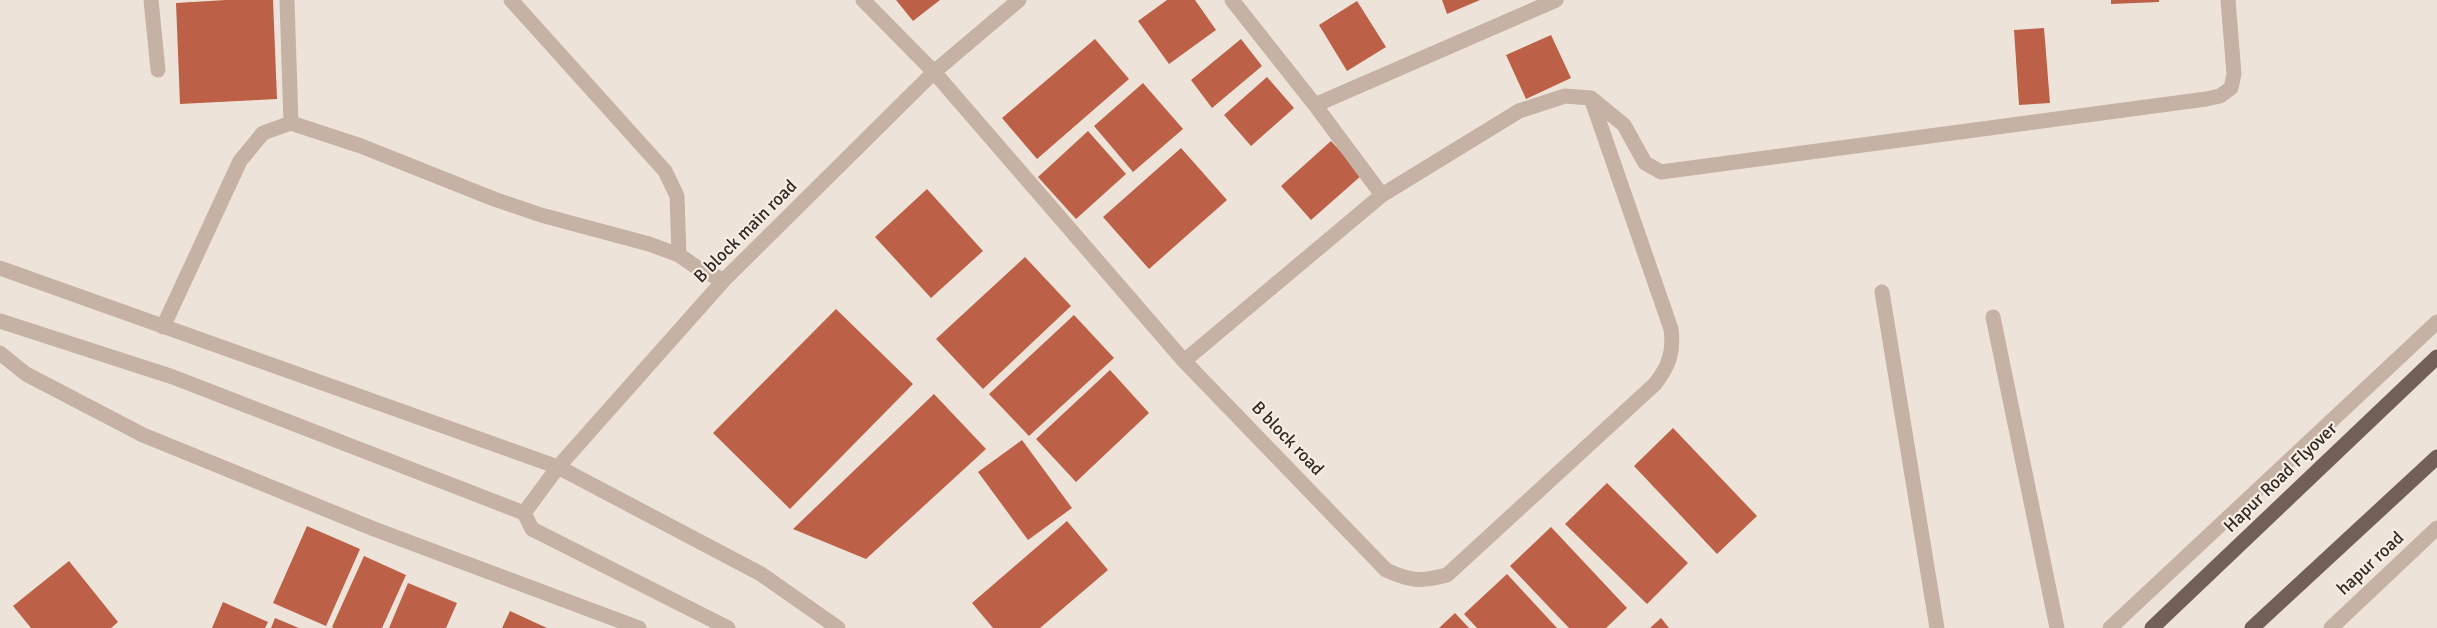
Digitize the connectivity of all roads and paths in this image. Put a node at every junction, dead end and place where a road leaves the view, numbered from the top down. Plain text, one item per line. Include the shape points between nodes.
1 (151, 0) edge
2 (286, 0) edge
3 (511, 0) edge
4 (863, 0) edge
5 (1019, 0) edge
6 (1232, 0) edge
7 (1556, 0) edge
8 (2228, 0) edge
9 (158, 70) dead end
10 (934, 72) junction
11 (1591, 98) junction
12 (1315, 105) junction
13 (291, 123) junction
14 (1382, 195) junction
15 (679, 255) junction
16 (0, 268) edge
17 (724, 280) junction
18 (1881, 292) dead end
19 (1993, 317) dead end
20 (0, 321) edge
21 (2437, 322) edge
22 (163, 327) junction
23 (0, 353) edge
24 (2437, 357) edge
25 (1184, 361) junction
26 (2437, 457) edge
27 (558, 467) junction
28 (524, 513) junction
29 (2437, 528) edge
30 (639, 628) edge
31 (728, 628) edge
32 (838, 628) edge
33 (1937, 628) edge
34 (2057, 628) edge
35 (2110, 628) edge
36 (2152, 628) edge
37 (2253, 628) edge
38 (2331, 628) edge

1 - 9 street
2 - 13 street
3 - 15 street via 665,171 677,196
4 - 10 street, B block road
5 - 10 street, B block main road
6 - 12 street
7 - 12 street
8 - 11 street via 2234,74 2231,88 2206,99 1661,172 1645,163 1624,125
10 - 17 street, B block main road
10 - 25 street, B block road
11 - 14 street via 1565,96 1519,111
11 - 25 street, B block road via 1671,329 1673,346 1668,366 1655,384 1447,575 1425,581 1386,570
12 - 14 street
13 - 15 street via 541,215
13 - 22 street via 263,134 240,161
14 - 25 street
15 - 17 street
16 - 22 street
17 - 27 street, B block main road
18 - 33 street
19 - 34 street
20 - 28 street via 173,377
21 - 35 street
22 - 27 street
23 - 30 street via 26,374 143,435 374,529
24 - 36 main road, Hapur Road Flyover
26 - 37 main road
27 - 28 street, B block main road
27 - 32 street via 761,574
28 - 31 street via 532,529
29 - 38 street, hapur road

